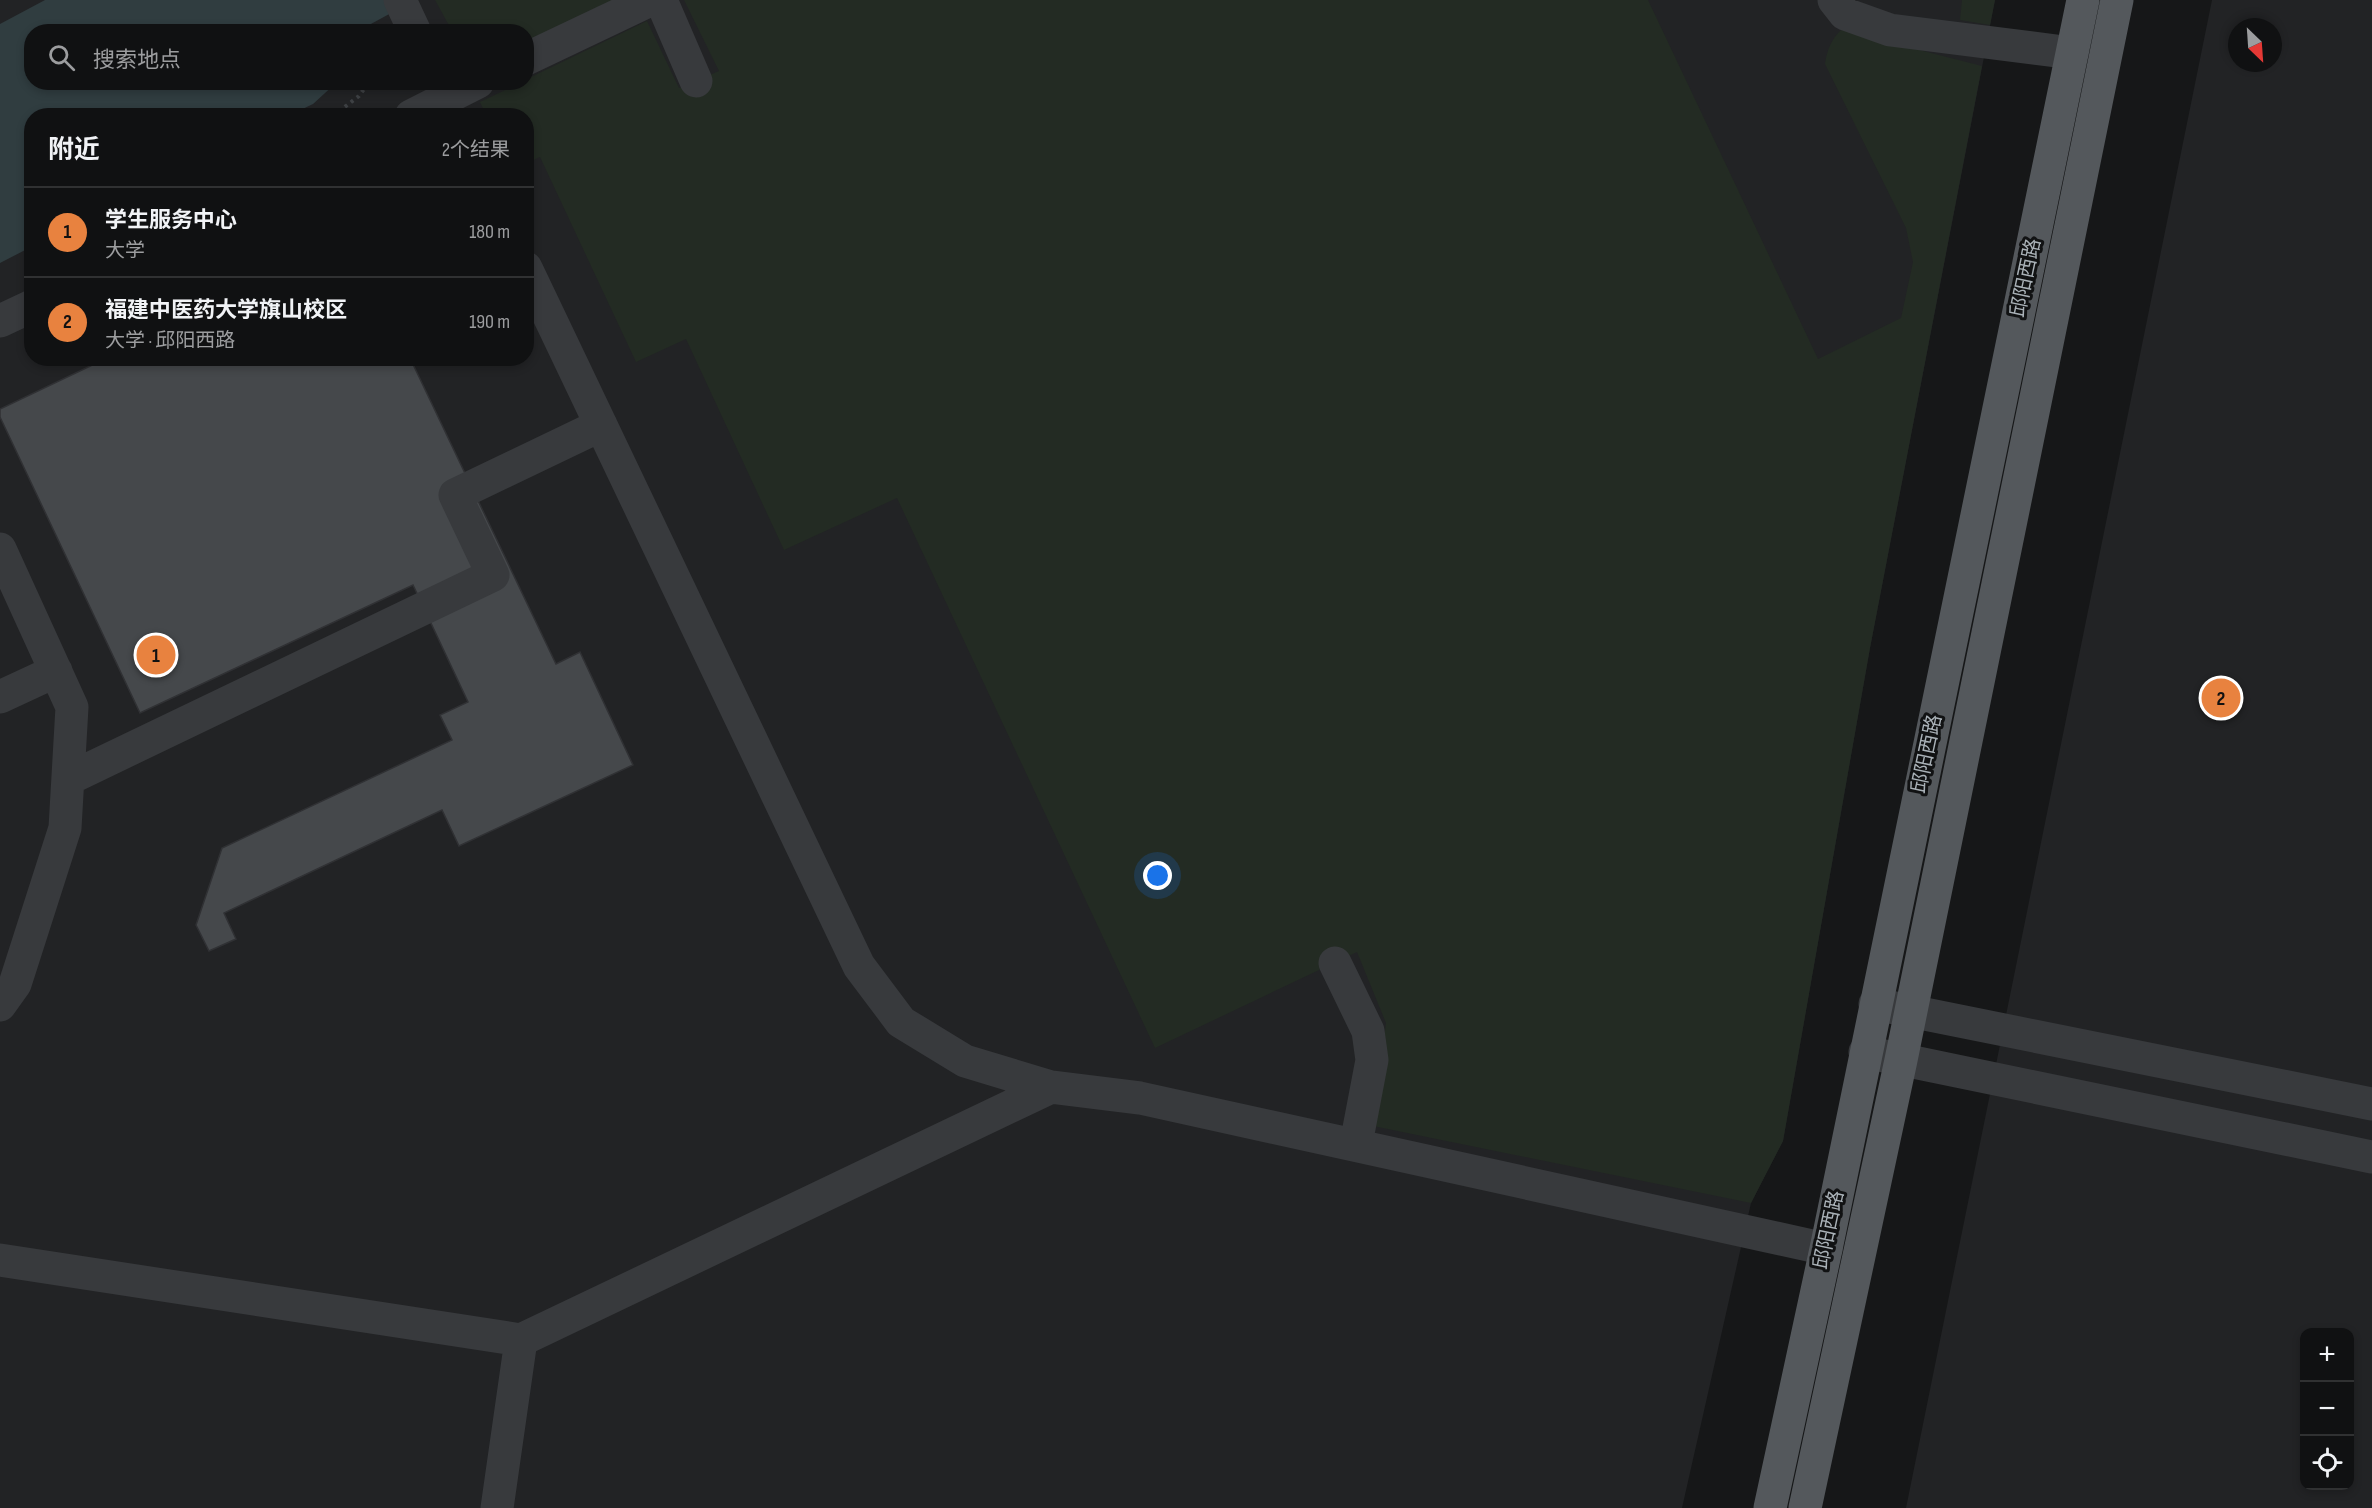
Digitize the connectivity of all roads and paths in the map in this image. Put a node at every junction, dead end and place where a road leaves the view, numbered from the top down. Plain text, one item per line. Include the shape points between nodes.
1 (400, 0) edge
2 (650, 0) edge
3 (662, 0) edge
4 (1834, 0) edge
5 (2083, 0) edge
6 (2117, 0) edge
7 (411, 24) edge
8 (2072, 53) junction
9 (534, 55) edge
10 (696, 81) dead end
11 (363, 90) edge
12 (463, 90) edge
13 (446, 99) edge
14 (343, 108) edge
15 (427, 108) edge
16 (534, 285) edge
17 (24, 310) edge
18 (0, 321) edge
19 (601, 425) junction
20 (0, 549) edge
21 (56, 671) junction
22 (0, 697) edge
23 (68, 779) junction
24 (1335, 963) dead end
25 (1875, 1004) junction
26 (0, 1005) edge
27 (1911, 1012) junction
28 (1865, 1052) junction
29 (1901, 1060) junction
30 (1051, 1087) junction
31 (2372, 1104) edge
32 (1356, 1144) junction
33 (2372, 1157) edge
34 (1826, 1249) junction
35 (0, 1260) edge
36 (521, 1340) junction
37 (497, 1508) edge
38 (1770, 1508) edge
39 (1805, 1508) edge

1 - 7 street
2 - 9 street
3 - 10 street
4 - 8 street via 1845,14 1890,30
5 - 8 main road, 邱阳西路
6 - 27 main road, 邱阳西路
8 - 25 main road, 邱阳西路
11 - 14 path
12 - 13 street
13 - 15 street
16 - 19 street
17 - 18 street
19 - 23 street via 455,495 494,575
19 - 30 street via 860,966 902,1022 965,1061
20 - 21 street
21 - 22 street
21 - 23 street via 72,707
23 - 26 street via 65,828 15,984
24 - 32 street via 1368,1031 1372,1060
25 - 27 street
25 - 28 main road, 邱阳西路
27 - 29 main road, 邱阳西路
27 - 31 street
28 - 29 street
28 - 34 main road, 邱阳西路
29 - 33 street
29 - 39 main road, 邱阳西路
30 - 32 street via 1140,1098
30 - 36 street
32 - 34 street
34 - 38 main road, 邱阳西路
35 - 36 street
36 - 37 street

